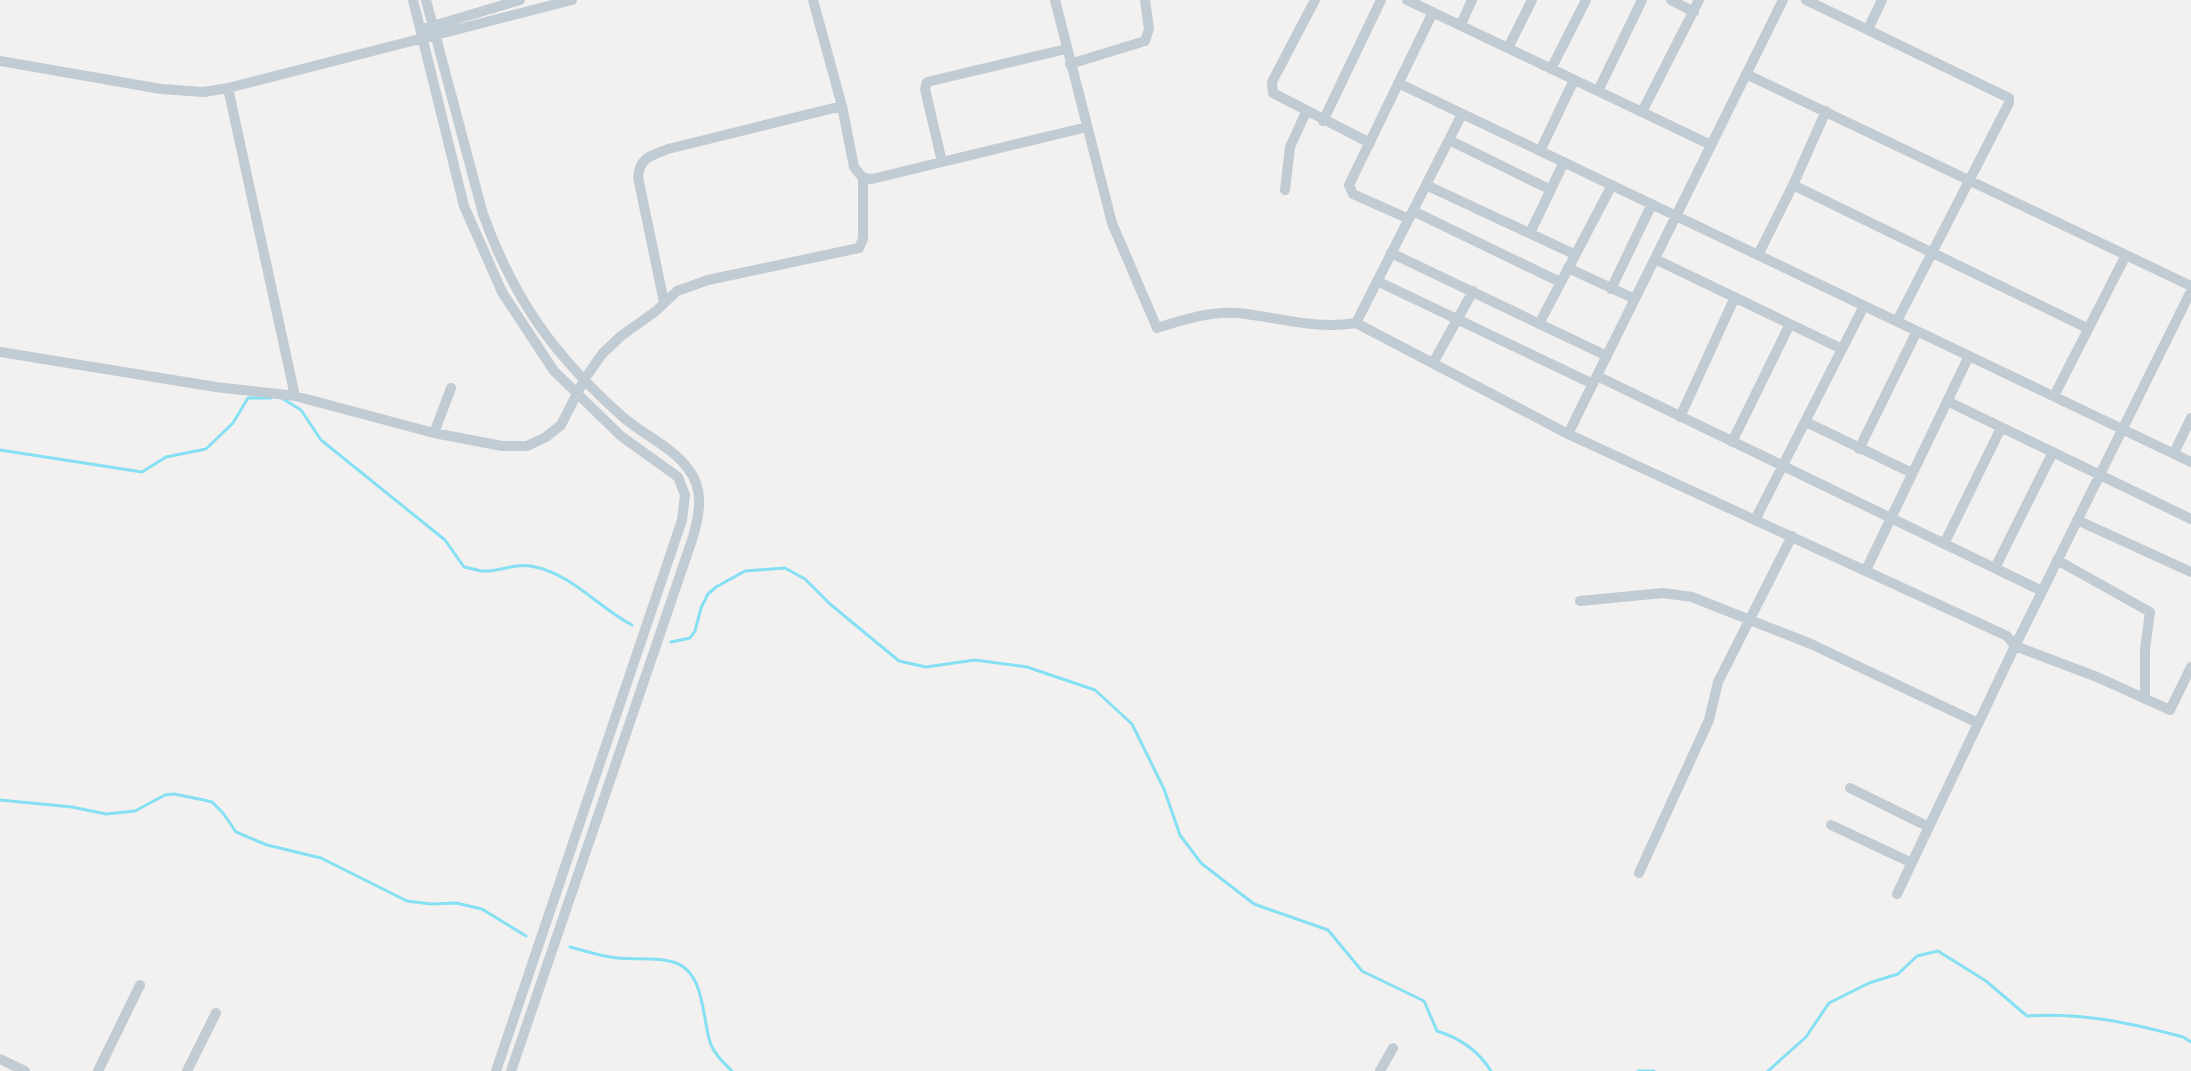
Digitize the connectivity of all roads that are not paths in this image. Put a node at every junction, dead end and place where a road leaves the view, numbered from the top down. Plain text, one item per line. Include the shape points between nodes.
1 (413, 0) edge
2 (426, 0) edge
3 (520, 0) edge
4 (571, 0) edge
5 (813, 0) edge
6 (1055, 0) edge
7 (1145, 0) edge
8 (1314, 0) edge
9 (1381, 0) edge
10 (1407, 0) edge
11 (1472, 0) edge
12 (1532, 0) edge
13 (1586, 0) edge
14 (1642, 0) edge
15 (1671, 0) edge
16 (1699, 0) edge
17 (1783, 0) edge
18 (1806, 0) edge
19 (1882, 0) edge
20 (510, 8) junction
21 (1433, 12) junction
22 (1694, 12) junction
23 (1461, 24) junction
24 (1868, 29) junction
25 (434, 31) junction
26 (422, 34) junction
27 (1508, 48) junction
28 (1066, 49) junction
29 (0, 61) edge
30 (1070, 64) junction
31 (1551, 69) junction
32 (1746, 74) junction
33 (1574, 80) junction
34 (1398, 83) junction
35 (228, 88) junction
36 (1598, 91) junction
37 (842, 106) junction
38 (1826, 111) junction
39 (1306, 112) junction
40 (1642, 112) junction
41 (1462, 114) junction
42 (1323, 121) junction
43 (1087, 127) junction
44 (1449, 140) junction
45 (1370, 143) junction
46 (1711, 145) junction
47 (1540, 151) junction
48 (942, 162) junction
49 (1564, 162) junction
50 (863, 178) junction
51 (1969, 179) junction
52 (1426, 185) junction
53 (1612, 185) junction
54 (1793, 185) junction
55 (1285, 190) dead end
56 (1551, 190) junction
57 (1652, 204) junction
58 (1411, 215) junction
59 (1676, 216) junction
60 (1530, 233) junction
61 (1933, 252) junction
62 (1391, 253) junction
63 (1574, 254) junction
64 (1758, 255) junction
65 (2126, 255) junction
66 (1655, 259) junction
67 (1568, 268) junction
68 (1377, 281) junction
69 (1560, 282) junction
70 (2191, 288) edge
71 (1611, 289) junction
72 (1473, 291) junction
73 (1735, 297) junction
74 (1635, 299) junction
75 (664, 302) junction
76 (1864, 306) junction
77 (1457, 319) junction
78 (1897, 321) junction
79 (1356, 323) junction
80 (1539, 324) junction
81 (1790, 324) junction
82 (2087, 328) junction
83 (1917, 331) junction
84 (1842, 349) junction
85 (0, 352) edge
86 (1607, 356) junction
87 (1969, 356) junction
88 (1433, 363) junction
89 (584, 380) junction
90 (1595, 380) junction
91 (451, 388) dead end
92 (577, 394) junction
93 (295, 396) junction
94 (2054, 396) junction
95 (1947, 401) junction
96 (1680, 417) junction
97 (2191, 418) edge
98 (1806, 422) junction
99 (2001, 428) junction
100 (2122, 429) junction
101 (434, 433) junction
102 (1568, 434) junction
103 (1732, 442) junction
104 (1859, 449) junction
105 (2053, 452) junction
106 (2174, 453) junction
107 (2191, 462) edge
108 (1783, 467) junction
109 (1912, 473) junction
110 (2099, 475) junction
111 (1891, 518) junction
112 (2191, 519) edge
113 (1755, 520) junction
114 (2077, 520) junction
115 (1792, 536) junction
116 (1944, 544) junction
117 (2057, 560) junction
118 (1995, 568) junction
119 (1866, 570) junction
120 (2191, 572) edge
121 (2042, 591) junction
122 (1580, 601) dead end
123 (1751, 618) junction
124 (2015, 646) junction
125 (2191, 667) edge
126 (2145, 699) junction
127 (1978, 723) junction
128 (1850, 788) dead end
129 (1831, 825) dead end
130 (1929, 827) junction
131 (570, 851) junction
132 (584, 854) junction
133 (1912, 863) junction
134 (1639, 873) dead end
135 (1897, 894) dead end
136 (140, 985) dead end
137 (216, 1013) dead end
138 (505, 1043) junction
139 (519, 1048) junction
140 (1393, 1048) dead end
141 (0, 1059) edge
142 (25, 1071) edge
143 (98, 1071) edge
144 (187, 1071) edge
145 (496, 1071) edge
146 (511, 1071) edge
147 (1380, 1071) edge

1 - 26 street
2 - 25 street
3 - 20 street
4 - 20 street
5 - 37 street
6 - 28 street
7 - 30 street via 1145,41
8 - 39 street via 1271,86 1275,95
9 - 42 street
10 - 21 street
11 - 23 street
12 - 27 street
13 - 31 street
14 - 36 street
15 - 22 street
16 - 22 street
17 - 32 street
18 - 24 street
19 - 24 street
20 - 25 street
21 - 23 street
21 - 34 street
22 - 40 street
23 - 27 street
24 - 51 street via 2009,98
25 - 26 street
25 - 89 street via 495,246 546,339
26 - 35 street
26 - 92 street via 478,243 531,338
27 - 31 street
28 - 30 street
28 - 48 street via 927,82
29 - 35 street via 161,89
30 - 43 street
31 - 33 street
32 - 38 street
32 - 46 street
33 - 36 street
33 - 47 street
34 - 41 street
34 - 45 street
35 - 93 street
36 - 40 street
37 - 50 street via 854,167
37 - 75 street via 645,158 638,177
38 - 51 street
38 - 54 street
39 - 42 street
39 - 55 street via 1290,147
40 - 46 street
41 - 44 street
41 - 47 street
42 - 45 street
43 - 48 street
43 - 79 street via 1112,223 1157,328 1187,318 1236,313 1296,324
44 - 52 street
44 - 56 street
45 - 58 street via 1349,189
46 - 59 street
47 - 49 street
48 - 50 street
49 - 53 street
49 - 56 street
50 - 75 street via 863,239 855,251 708,280 677,291
51 - 61 street
51 - 65 street
52 - 58 street
52 - 60 street
53 - 57 street
53 - 63 street
54 - 61 street
54 - 64 street
56 - 60 street
57 - 59 street
57 - 71 street
58 - 62 street
58 - 69 street
59 - 64 street
59 - 66 street
60 - 63 street
61 - 78 street
61 - 82 street
62 - 68 street
62 - 72 street
63 - 67 street
64 - 76 street
65 - 70 street
65 - 82 street
66 - 73 street
66 - 74 street
67 - 69 street
67 - 71 street
68 - 77 street
68 - 79 street
69 - 80 street
70 - 100 street
71 - 74 street
72 - 77 street
72 - 80 street
73 - 81 street
73 - 96 street
74 - 86 street
75 - 89 street via 602,354
76 - 78 street
76 - 84 street
77 - 88 street
77 - 90 street
78 - 83 street
79 - 88 street
80 - 86 street
81 - 84 street
81 - 103 street
82 - 94 street
83 - 87 street
83 - 104 street
84 - 98 street
85 - 93 street
86 - 90 street
87 - 94 street
87 - 95 street
88 - 102 street
89 - 92 street
89 - 132 street via 689,469 699,495 692,540
90 - 96 street
90 - 102 street
91 - 101 street
92 - 101 street via 561,425 527,446
92 - 131 street via 621,436 678,477 685,504
93 - 101 street
94 - 100 street
95 - 99 street
95 - 109 street
96 - 103 street
97 - 106 street
98 - 104 street
98 - 108 street
99 - 105 street
99 - 116 street
100 - 106 street
100 - 110 street
102 - 113 street
103 - 108 street
104 - 109 street
105 - 110 street
105 - 118 street
106 - 107 street
108 - 111 street
108 - 113 street
109 - 111 street
110 - 112 street
110 - 114 street
111 - 116 street
111 - 119 street
113 - 115 street
114 - 117 street
114 - 120 street
115 - 119 street
115 - 123 street
116 - 118 street
117 - 121 street
117 - 126 street via 2150,612
118 - 121 street
119 - 124 street via 2007,636
121 - 124 street
122 - 123 street via 1663,593 1692,597
123 - 127 street
123 - 134 street via 1718,682 1709,720
124 - 126 street
124 - 127 street
125 - 126 street via 2170,710
127 - 130 street
128 - 130 street
129 - 133 street
130 - 133 street
131 - 132 street
131 - 138 street
132 - 139 street
133 - 135 street
136 - 143 street
137 - 144 street
138 - 139 street
138 - 145 street
139 - 146 street
140 - 147 street
141 - 142 street

